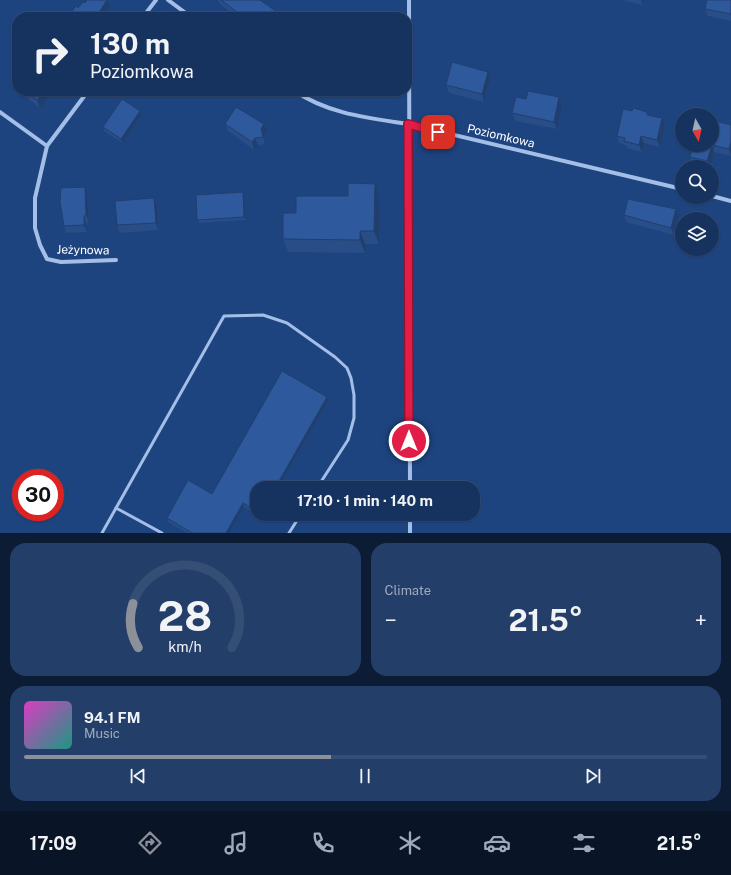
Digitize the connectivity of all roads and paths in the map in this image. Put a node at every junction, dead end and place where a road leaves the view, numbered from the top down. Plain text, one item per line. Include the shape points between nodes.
1 (156, 0) edge
2 (168, 0) edge
3 (409, 0) edge
4 (147, 12) edge
5 (184, 12) edge
6 (409, 12) edge
7 (84, 96) edge
8 (304, 96) edge
9 (408, 96) edge
10 (0, 112) edge
11 (408, 124) junction
12 (47, 146) junction
13 (675, 187) edge
14 (719, 198) edge
15 (731, 201) edge
16 (116, 260) dead end
17 (322, 481) edge
18 (410, 481) edge
19 (116, 508) junction
20 (297, 521) edge
21 (410, 521) edge
22 (102, 533) edge
23 (162, 533) edge
24 (289, 533) edge
25 (410, 533) edge

1 - 4 street
2 - 5 street
3 - 6 street
7 - 12 street, Jeżynowa
8 - 11 street, Poziomkowa via 324,107
9 - 11 street
10 - 12 street
11 - 13 street, Poziomkowa
11 - 18 street
12 - 16 street, Jeżynowa via 35,198 35,228 47,259 61,262
14 - 15 street
17 - 19 lane via 348,440 354,418 354,395 347,368 287,323 263,315 224,316
19 - 22 lane
19 - 23 lane
20 - 24 lane
21 - 25 street

